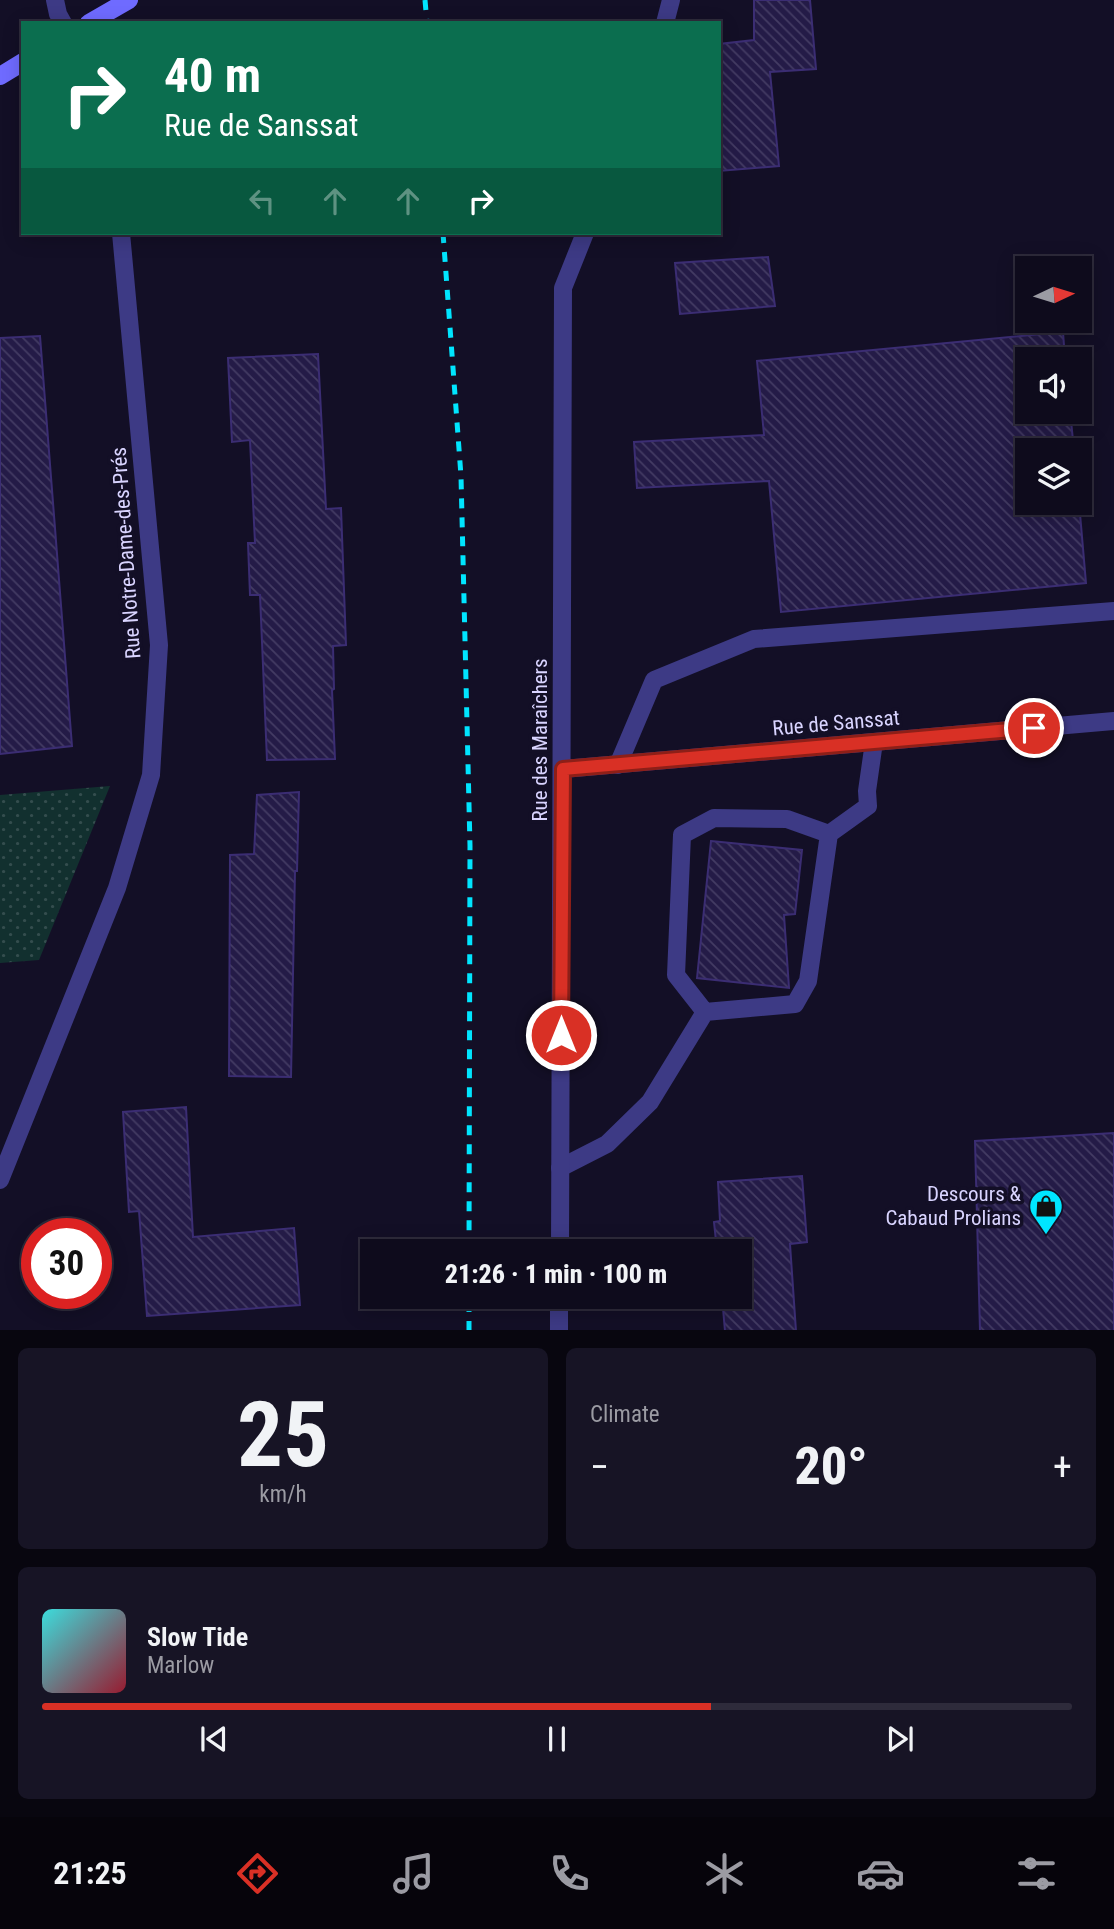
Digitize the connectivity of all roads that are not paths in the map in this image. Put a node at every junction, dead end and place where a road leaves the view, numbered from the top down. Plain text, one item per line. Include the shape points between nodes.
1 (55, 0) edge
2 (129, 0) edge
3 (671, 0) edge
4 (62, 21) edge
5 (92, 21) edge
6 (666, 21) edge
7 (21, 63) edge
8 (0, 76) edge
9 (121, 235) edge
10 (584, 235) edge
11 (1114, 611) edge
12 (1114, 721) edge
13 (874, 742) junction
14 (618, 765) junction
15 (563, 769) junction
16 (829, 834) junction
17 (705, 1012) junction
18 (560, 1168) junction
19 (0, 1180) edge
20 (560, 1239) edge
21 (559, 1309) edge
22 (559, 1330) edge

1 - 4 street
2 - 5 main road
3 - 6 street
7 - 8 main road
9 - 19 street, Rue Notre-Dame-des-Prés via 159,645 151,775 117,888
10 - 15 street, Rue des Maraîchers via 563,288
11 - 14 street via 754,639 654,680
12 - 13 street, Rue de Sanssat
13 - 14 street, Rue de Sanssat
13 - 16 street via 868,806
14 - 15 street, Rue de Sanssat
15 - 18 street, Rue des Maraîchers
16 - 17 street via 808,981 796,1004
16 - 17 street via 787,819 714,818 682,835 676,975
17 - 18 street via 650,1102 607,1144
18 - 20 street, Rue des Maraîchers
21 - 22 street

